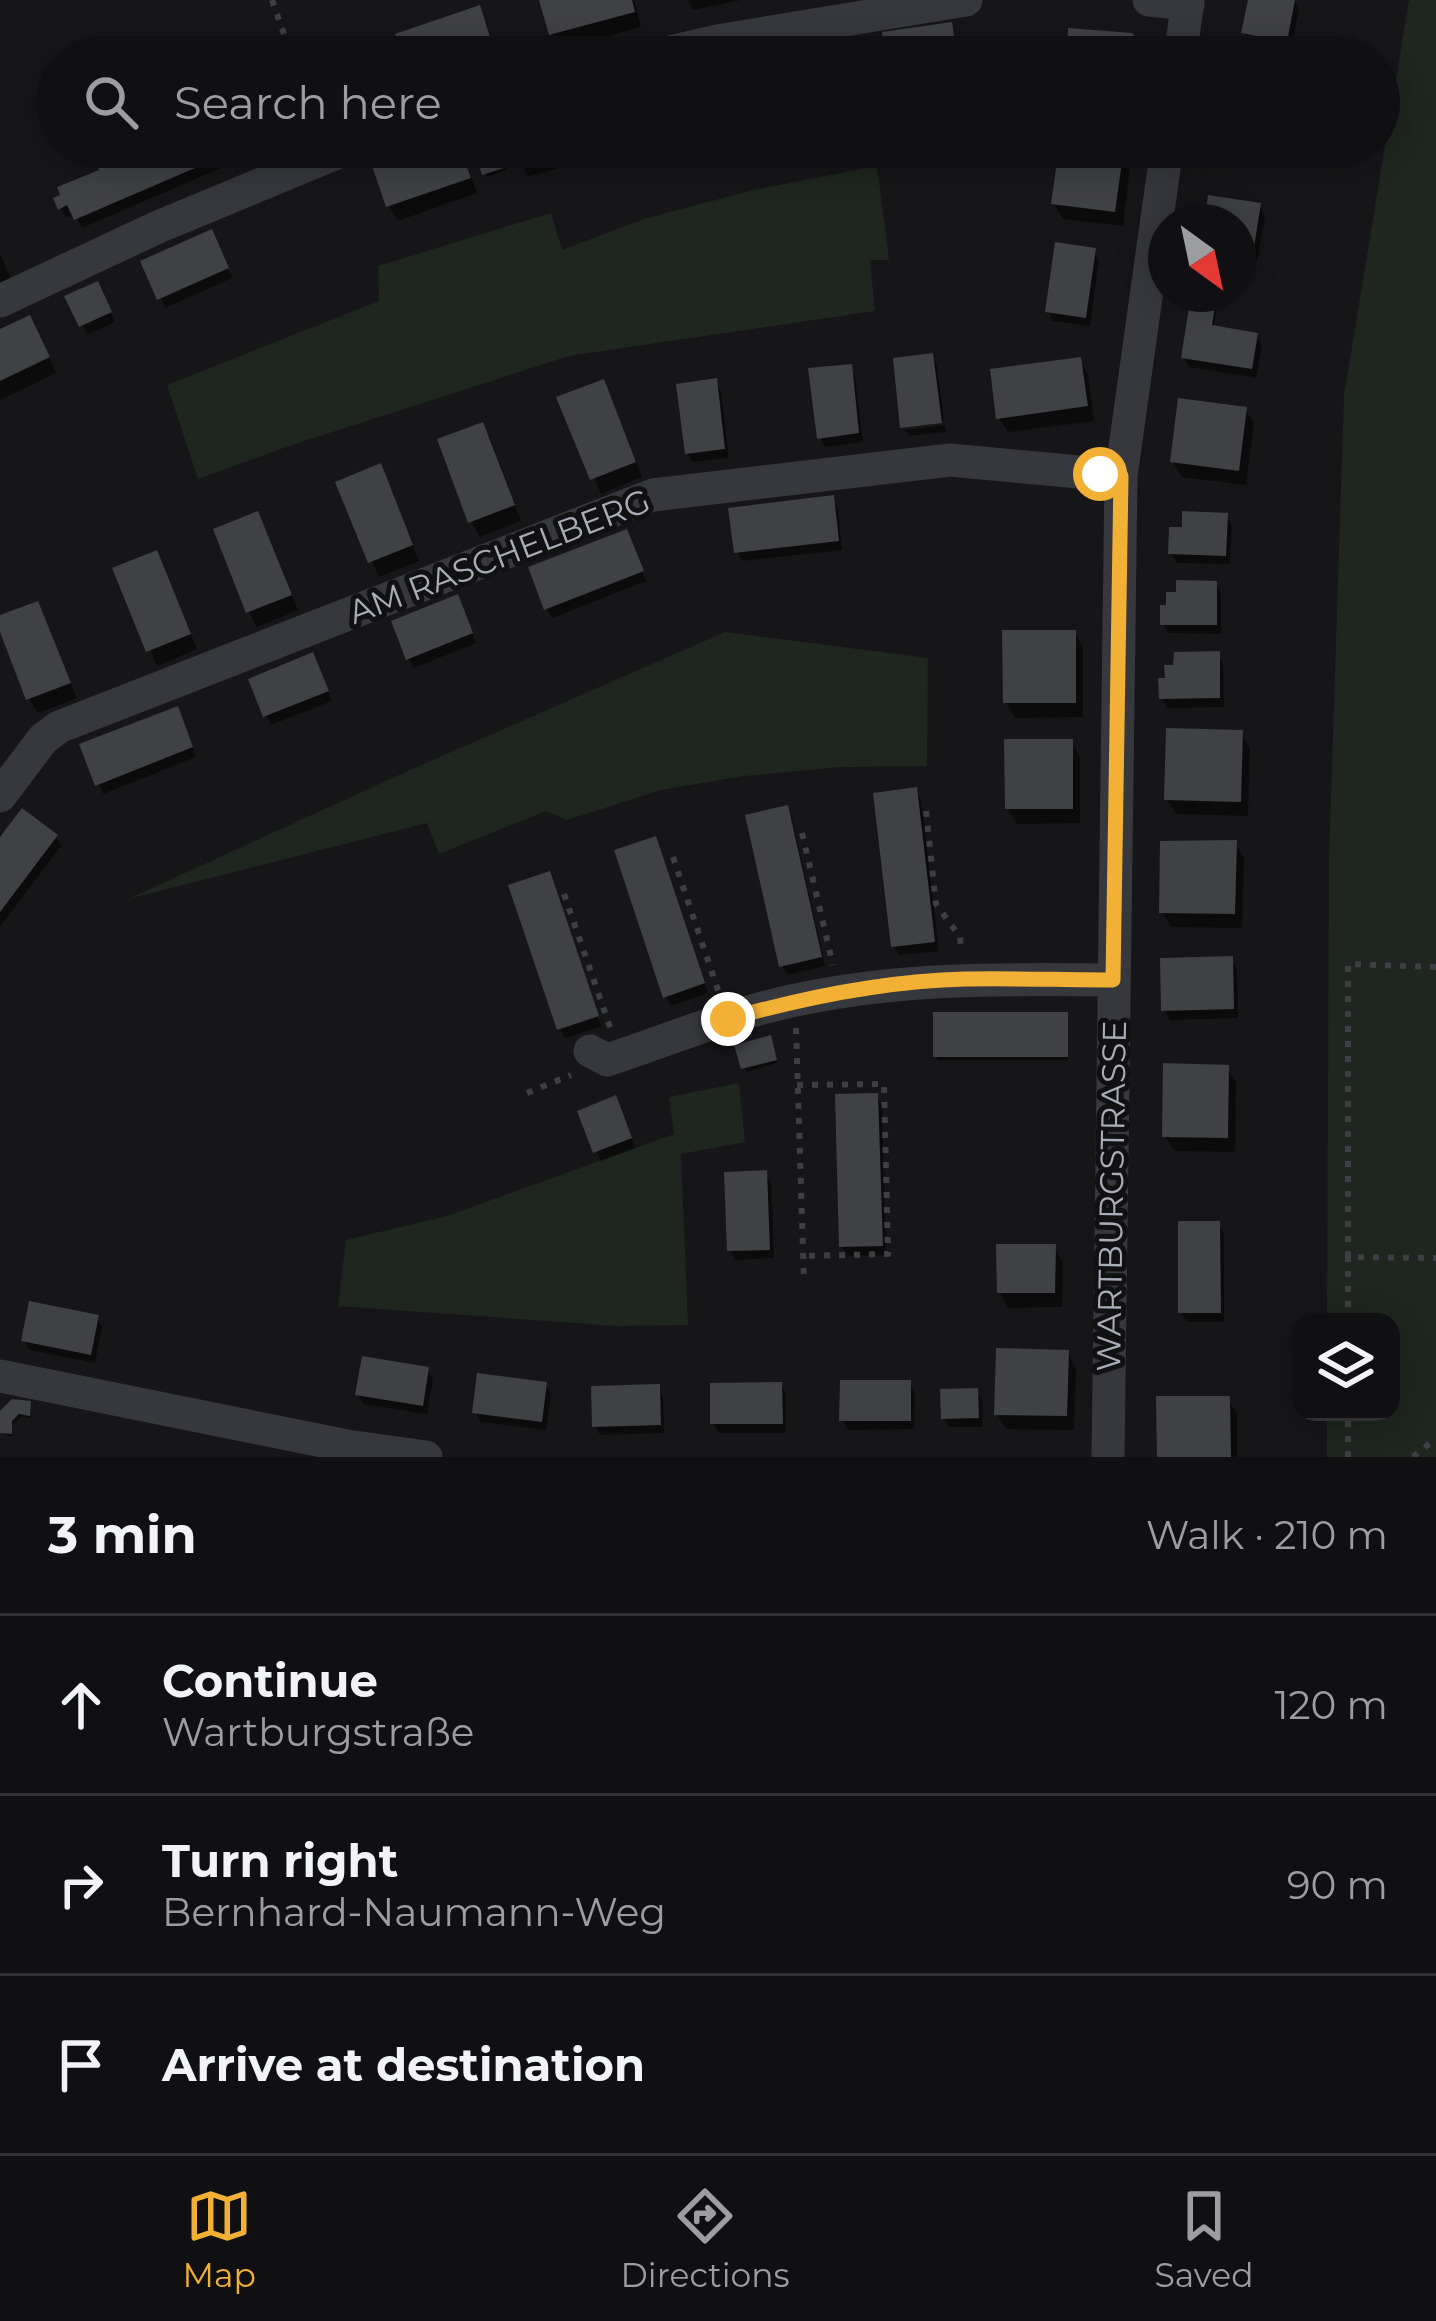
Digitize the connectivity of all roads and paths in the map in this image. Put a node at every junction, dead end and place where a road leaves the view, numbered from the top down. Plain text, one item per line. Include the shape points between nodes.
1 (272, 0) edge
2 (967, 0) edge
3 (1149, 0) edge
4 (1188, 2) edge
5 (285, 36) edge
6 (747, 36) edge
7 (1183, 36) edge
8 (300, 168) edge
9 (1164, 168) edge
10 (0, 301) edge
11 (1121, 476) junction
12 (0, 796) edge
13 (926, 811) dead end
14 (802, 833) dead end
15 (674, 857) dead end
16 (564, 894) dead end
17 (960, 937) dead end
18 (833, 968) dead end
19 (1436, 968) edge
20 (1113, 980) junction
21 (795, 1000) junction
22 (728, 1019) junction
23 (606, 1056) junction
24 (797, 1085) junction
25 (527, 1093) dead end
26 (803, 1256) junction
27 (1348, 1257) junction
28 (1436, 1258) edge
29 (805, 1282) dead end
30 (1348, 1313) edge
31 (0, 1376) edge
32 (1348, 1421) edge
33 (1436, 1438) edge
34 (426, 1457) edge
35 (1108, 1457) edge
36 (1348, 1457) edge
37 (1413, 1457) edge

1 - 5 path
2 - 6 street
3 - 4 street
4 - 7 street
8 - 10 street
9 - 11 street, WARTBURGSTRASSE
11 - 12 street, AM RASCHELBERG via 950,460 653,495 59,727
11 - 20 street, WARTBURGSTRASSE
13 - 17 path via 936,904
14 - 18 path
15 - 22 path
16 - 23 path
19 - 27 path via 1348,964
20 - 21 street via 964,979
20 - 35 street, WARTBURGSTRASSE
21 - 22 street
21 - 24 path
22 - 23 street
23 - 25 path
24 - 26 path
24 - 26 path via 884,1084 888,1254
26 - 29 path
27 - 28 path
27 - 30 path
31 - 34 street
32 - 36 path
33 - 37 path

